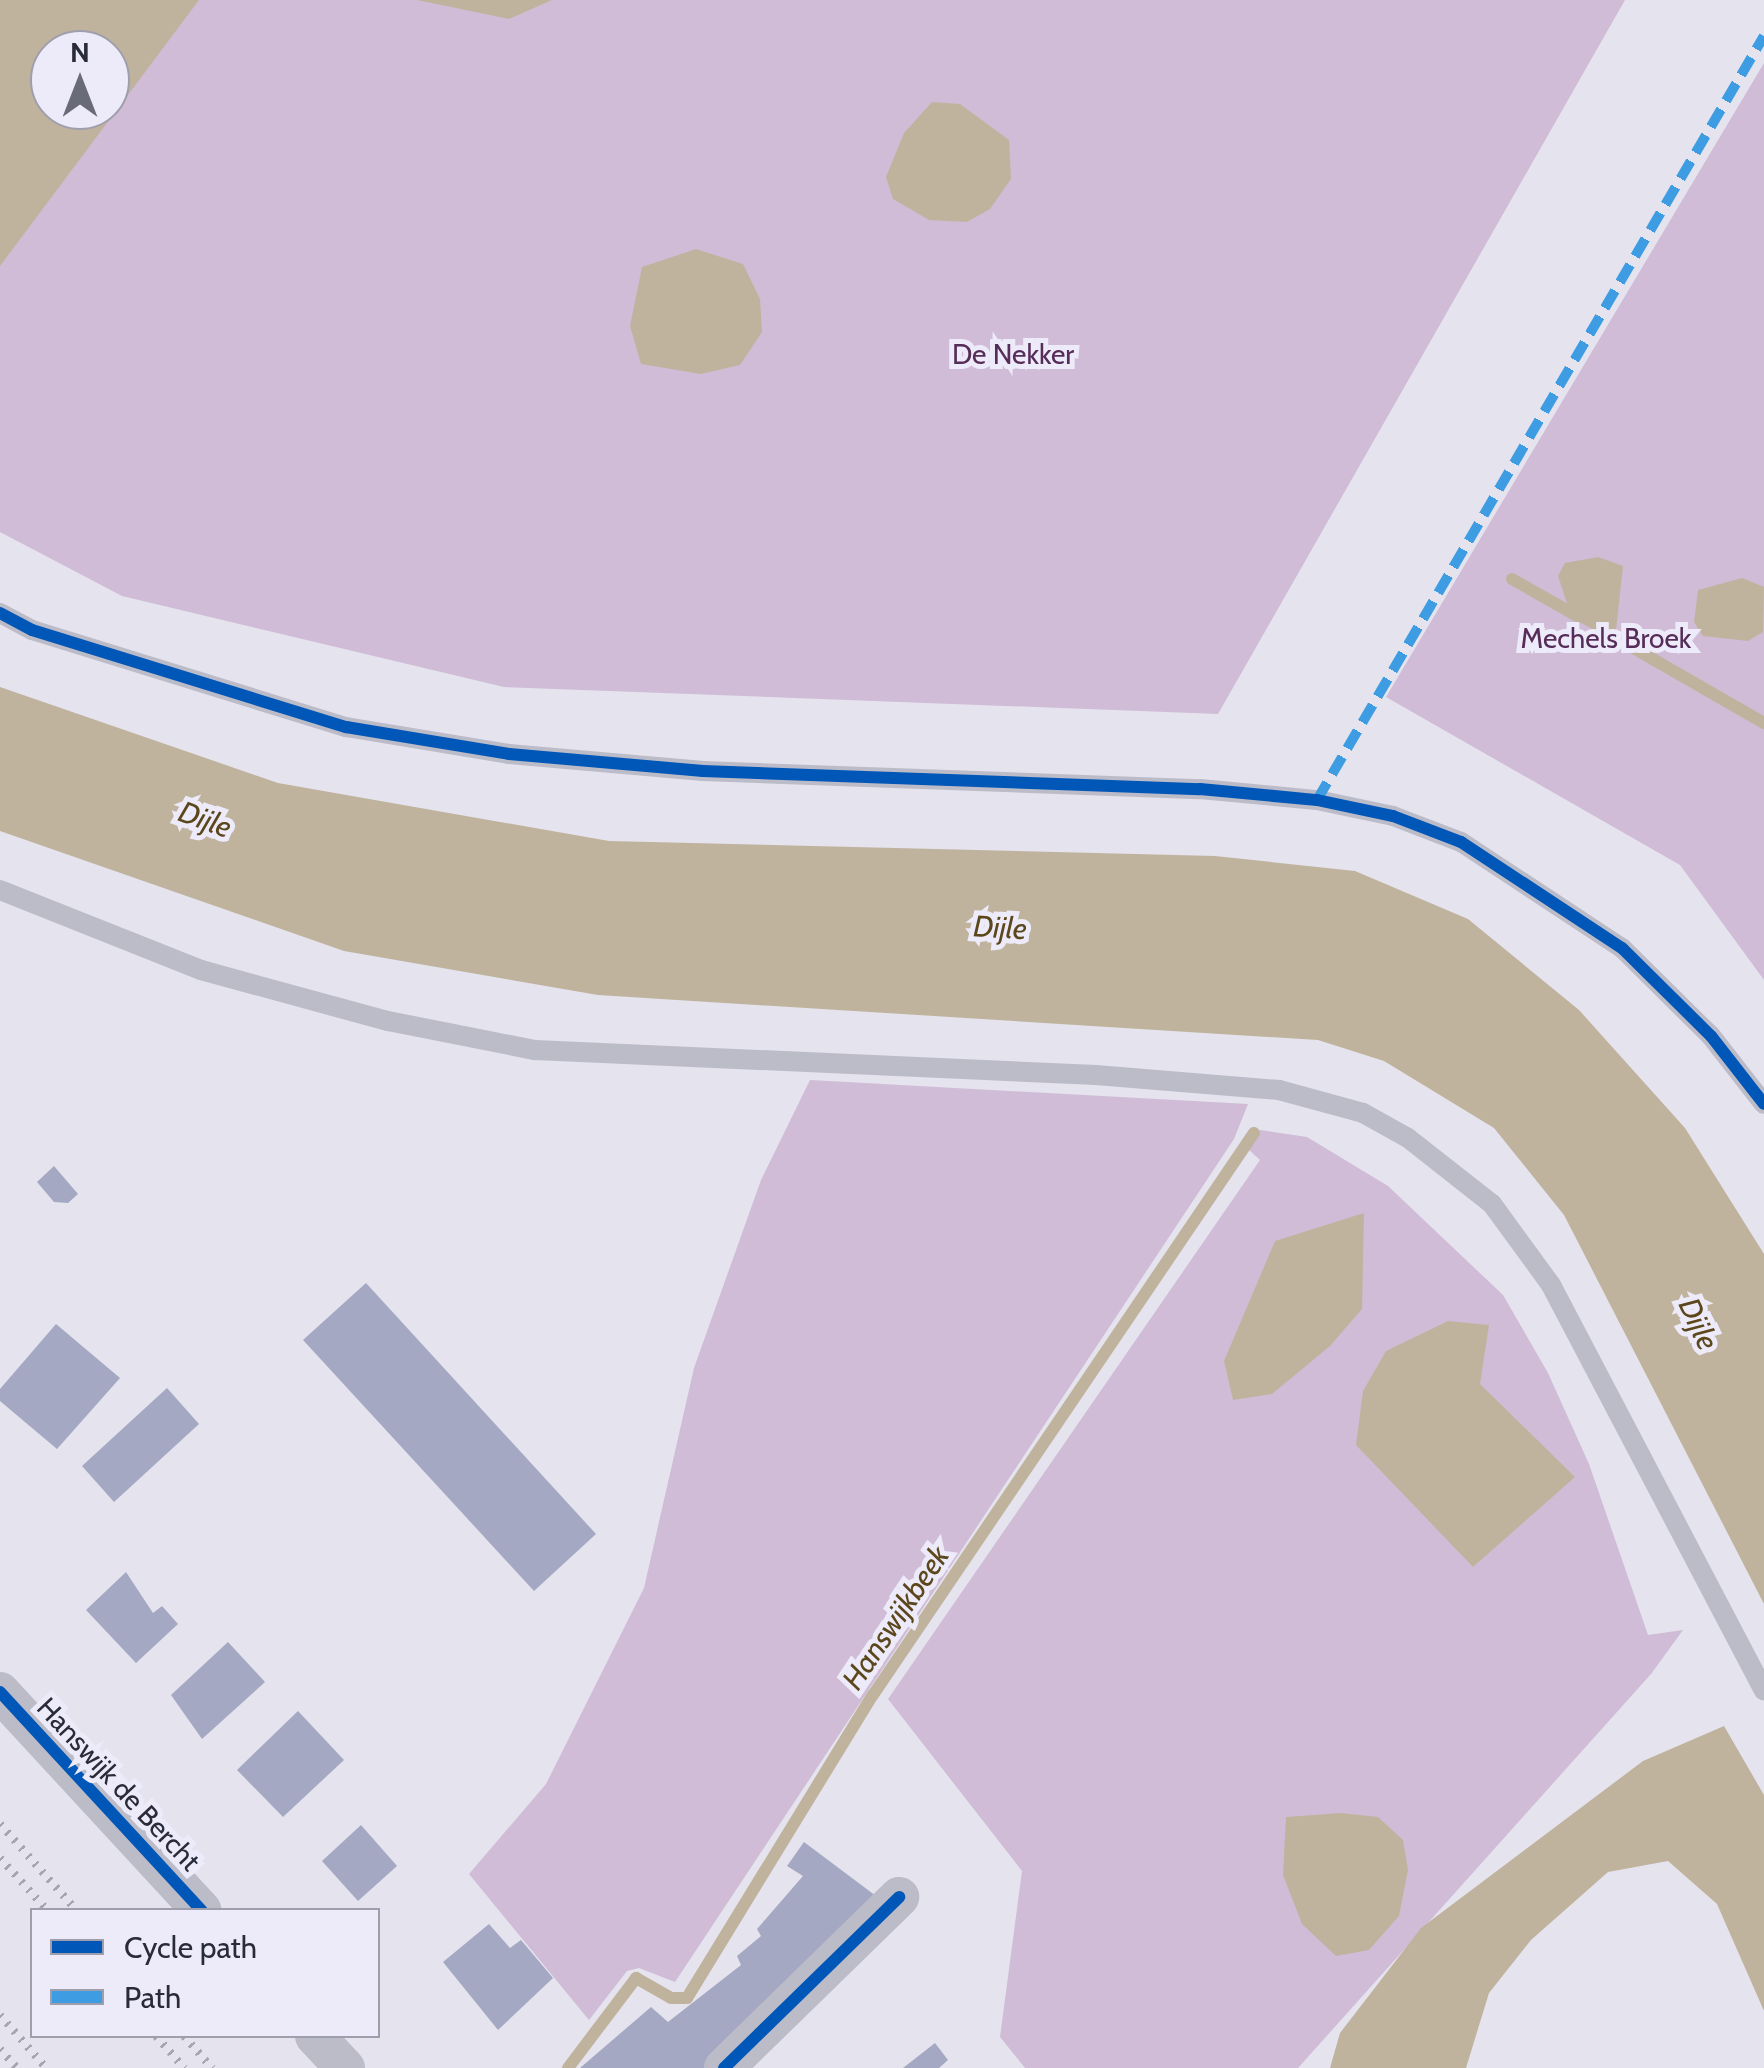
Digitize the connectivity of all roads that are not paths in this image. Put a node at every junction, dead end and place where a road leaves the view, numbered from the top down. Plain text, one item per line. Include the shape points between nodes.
1 (0, 612) edge
2 (0, 890) edge
3 (1764, 1104) edge
4 (1764, 1690) edge
5 (0, 1692) edge
6 (898, 1898) dead end
7 (199, 1908) edge
8 (317, 2038) edge
9 (345, 2068) edge
10 (724, 2068) edge

1 - 3 lane via 49,635 346,727 509,754 702,771 1200,789 1317,800 1393,816 1461,842 1622,948 1711,1036
2 - 4 lane via 201,970 388,1021 535,1050 1096,1075 1279,1090 1363,1113 1408,1138 1492,1204 1551,1284
5 - 7 street, Hanswijk de Bercht
6 - 10 street
8 - 9 street

